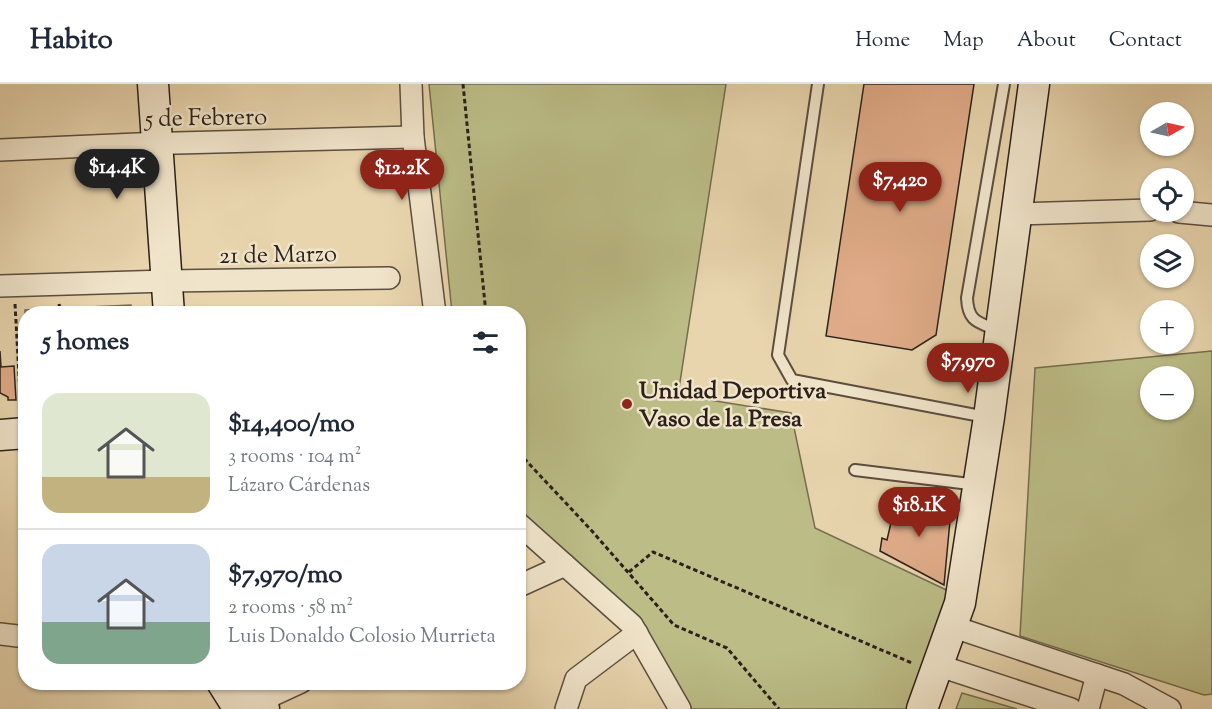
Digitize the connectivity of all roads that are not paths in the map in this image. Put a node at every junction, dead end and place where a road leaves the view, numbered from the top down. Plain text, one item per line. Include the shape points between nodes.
1 (132, 84) edge
2 (153, 84) edge
3 (411, 84) edge
4 (818, 84) edge
5 (1004, 84) edge
6 (1034, 84) edge
7 (413, 137) junction
8 (147, 144) junction
9 (0, 150) edge
10 (1140, 210) edge
11 (1194, 213) edge
12 (1017, 214) junction
13 (1212, 215) edge
14 (389, 278) dead end
15 (157, 281) junction
16 (8, 286) edge
17 (151, 306) edge
18 (166, 306) edge
19 (434, 306) edge
20 (1001, 331) junction
21 (989, 417) junction
22 (855, 470) dead end
23 (978, 485) junction
24 (526, 530) edge
25 (565, 565) junction
26 (526, 583) edge
27 (951, 626) junction
28 (637, 633) junction
29 (0, 634) edge
30 (18, 636) edge
31 (924, 664) junction
32 (1097, 675) junction
33 (233, 690) edge
34 (281, 690) edge
35 (250, 702) edge
36 (566, 709) edge
37 (680, 709) edge
38 (922, 709) edge
39 (1071, 709) edge
40 (1088, 709) edge
41 (1170, 709) edge

1 - 8 street
2 - 8 street
3 - 7 street
4 - 21 lane via 778,355 792,380
5 - 20 lane via 968,298 968,312 975,321
6 - 12 street
7 - 8 street, 5 de Febrero
7 - 19 street
8 - 9 street, 5 de Febrero
8 - 15 street
10 - 12 street
11 - 13 street
12 - 20 street
14 - 15 street, 21 de Marzo
15 - 16 street, 21 de Marzo
15 - 17 street
15 - 18 street
20 - 21 street
21 - 23 street
22 - 23 lane
23 - 27 street via 960,603
24 - 25 street
25 - 26 street
25 - 28 street
27 - 31 street
27 - 32 street
28 - 36 street via 576,679
28 - 37 street
29 - 30 street
31 - 38 street
31 - 39 street
32 - 40 street
32 - 41 street via 1124,684
33 - 35 street
34 - 35 street

